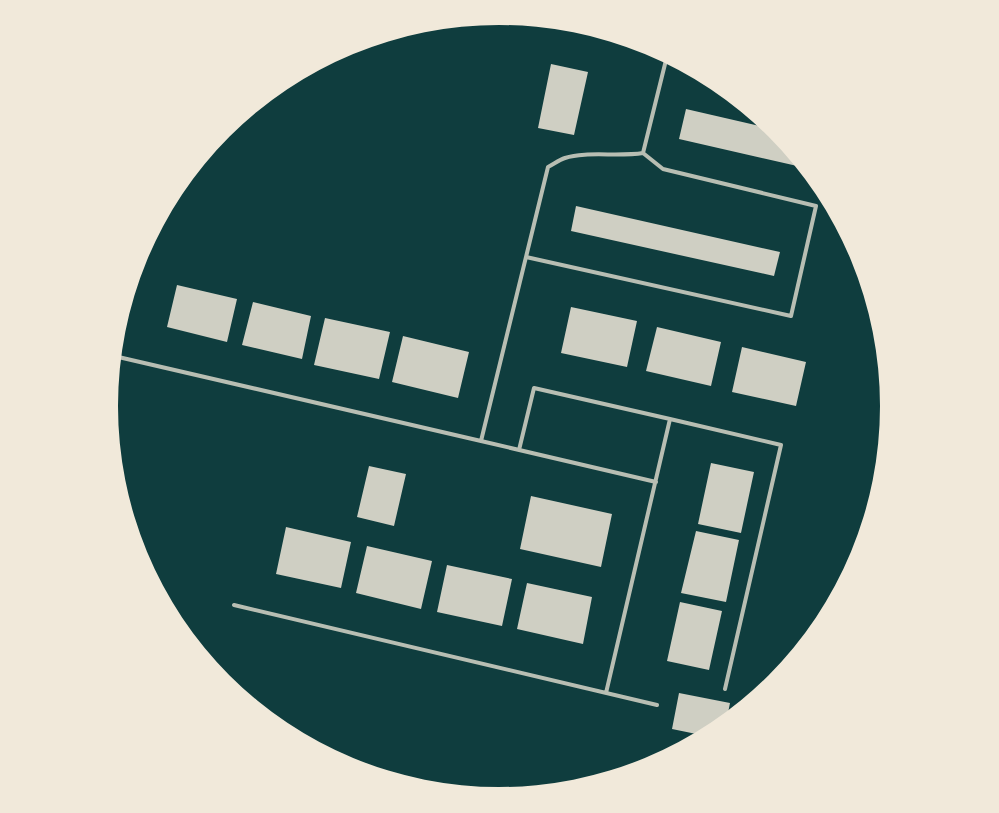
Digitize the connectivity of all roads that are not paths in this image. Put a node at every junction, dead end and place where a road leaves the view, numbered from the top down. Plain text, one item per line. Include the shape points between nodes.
1 (665, 63) edge
2 (643, 153) junction
3 (526, 257) junction
4 (121, 358) edge
5 (670, 419) junction
6 (481, 442) junction
7 (519, 450) junction
8 (656, 482) junction
9 (234, 605) dead end
10 (725, 689) dead end
11 (606, 693) junction
12 (657, 705) dead end

1 - 2 lane
2 - 3 lane via 584,155 566,158 548,167
2 - 3 lane via 663,170 816,206 790,316
3 - 6 lane
4 - 6 lane
5 - 7 lane via 534,388
5 - 8 lane
5 - 10 lane via 781,445
6 - 7 lane
7 - 8 lane
8 - 11 lane
9 - 11 lane
11 - 12 lane

